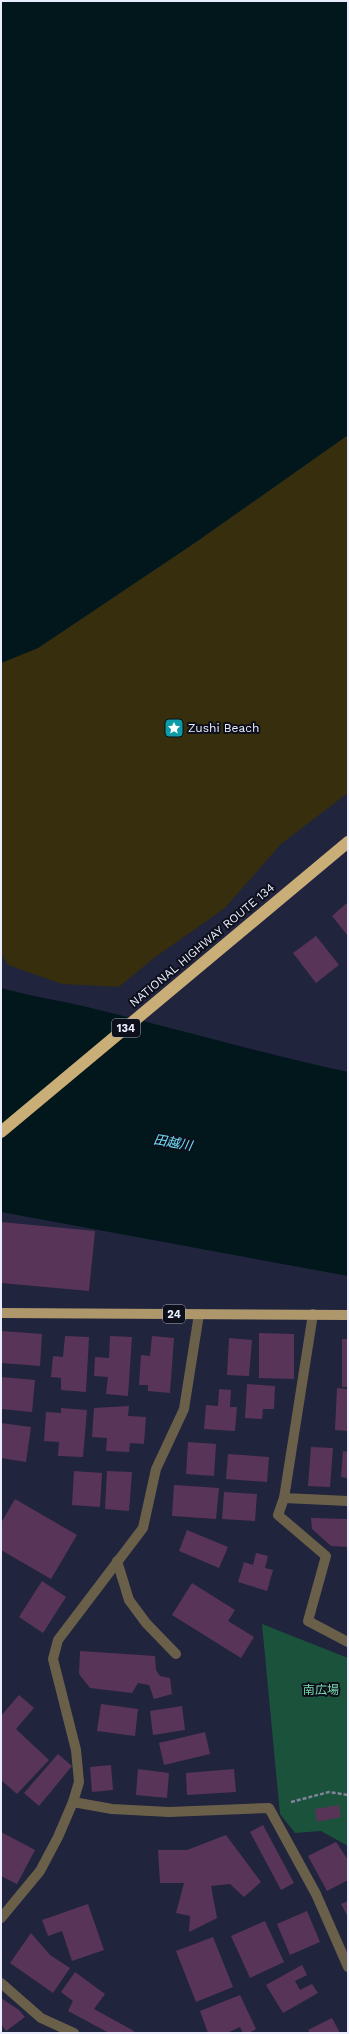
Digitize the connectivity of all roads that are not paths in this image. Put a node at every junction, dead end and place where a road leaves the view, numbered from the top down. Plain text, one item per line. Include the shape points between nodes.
1 (348, 842) edge
2 (1, 1132) edge
3 (1, 1312) edge
4 (199, 1314) junction
5 (313, 1314) junction
6 (348, 1315) edge
7 (284, 1498) junction
8 (348, 1501) edge
9 (117, 1561) junction
10 (348, 1642) edge
11 (176, 1654) dead end
12 (73, 1802) junction
13 (1, 1918) edge
14 (348, 1967) edge
15 (1, 1983) edge
16 (74, 2033) edge

1 - 2 highway, NATIONAL HIGHWAY ROUTE 134 / 134
3 - 4 main road, 24
4 - 5 main road, 24
4 - 9 street via 184,1409 156,1469 143,1528
5 - 6 main road, 24
5 - 7 street
7 - 8 street
7 - 10 street via 278,1515 326,1556 308,1621
9 - 11 street via 129,1600 146,1623
9 - 12 street via 58,1640 53,1659 76,1750 79,1782
12 - 13 street via 40,1871
12 - 14 street via 112,1810 169,1812 269,1808 316,1894
15 - 16 street via 41,2018

